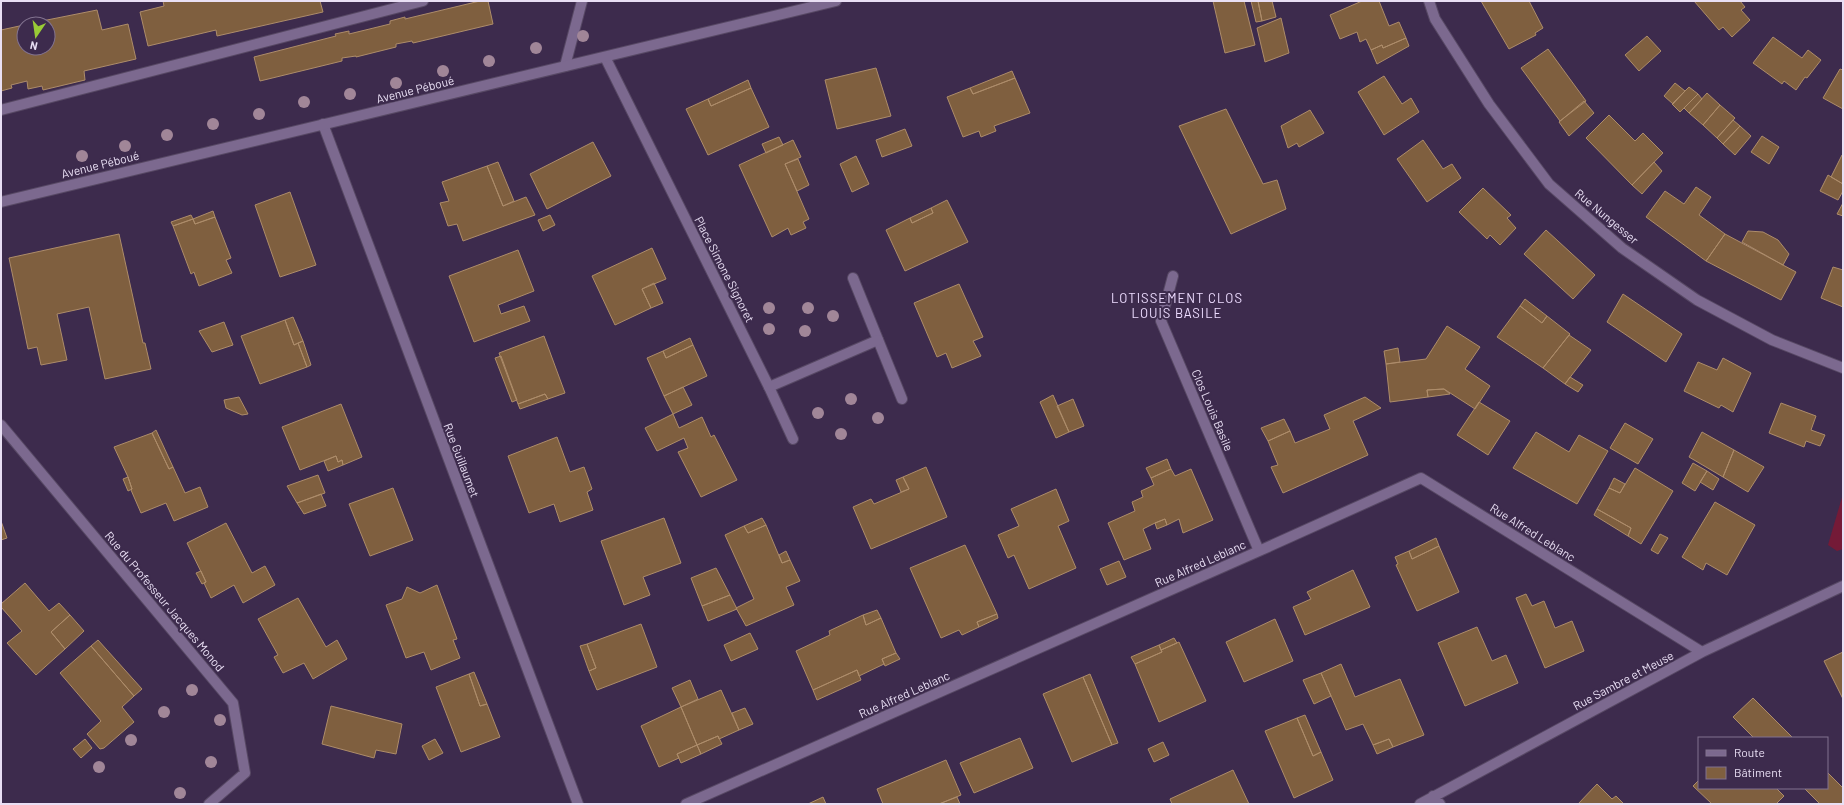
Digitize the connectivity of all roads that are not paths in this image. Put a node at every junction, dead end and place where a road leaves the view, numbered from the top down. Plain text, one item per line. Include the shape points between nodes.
1 (423, 1) edge
2 (582, 1) edge
3 (836, 1) edge
4 (1429, 1) edge
5 (605, 56) junction
6 (565, 66) junction
7 (1, 110) edge
8 (323, 124) junction
9 (1, 202) edge
10 (1173, 276) dead end
11 (853, 278) dead end
12 (878, 340) junction
13 (1843, 368) edge
14 (769, 387) junction
15 (902, 399) dead end
16 (1, 426) edge
17 (793, 439) dead end
18 (1259, 551) junction
19 (1843, 586) edge
20 (1702, 652) junction
21 (1433, 796) junction
22 (209, 804) edge
23 (578, 804) edge
24 (686, 804) edge
25 (1420, 804) edge
26 (1440, 804) edge

1 - 7 street
2 - 6 street
3 - 5 street, Avenue Péboué
4 - 13 street, Rue Nungesser via 1436,19 1489,104 1549,184 1571,204 1622,248 1697,300 1772,340
5 - 6 street, Avenue Péboué
5 - 14 street, Place Simone Signoret
6 - 8 street, Avenue Péboué
8 - 9 street, Avenue Péboué
8 - 23 street, Rue Guillaumet
10 - 18 street, Clos Louis Basile via 1161,321
11 - 12 street
12 - 14 street
12 - 15 street
14 - 17 street, Place Simone Signoret
16 - 22 street, Rue du Professeur Jacques Monod via 233,703 245,773
18 - 20 street, Rue Alfred Leblanc via 1421,478
18 - 24 street, Rue Alfred Leblanc
19 - 20 street, Rue Sambre et Meuse
20 - 21 street, Rue Sambre et Meuse
21 - 25 street, Rue Sambre et Meuse
21 - 26 street

